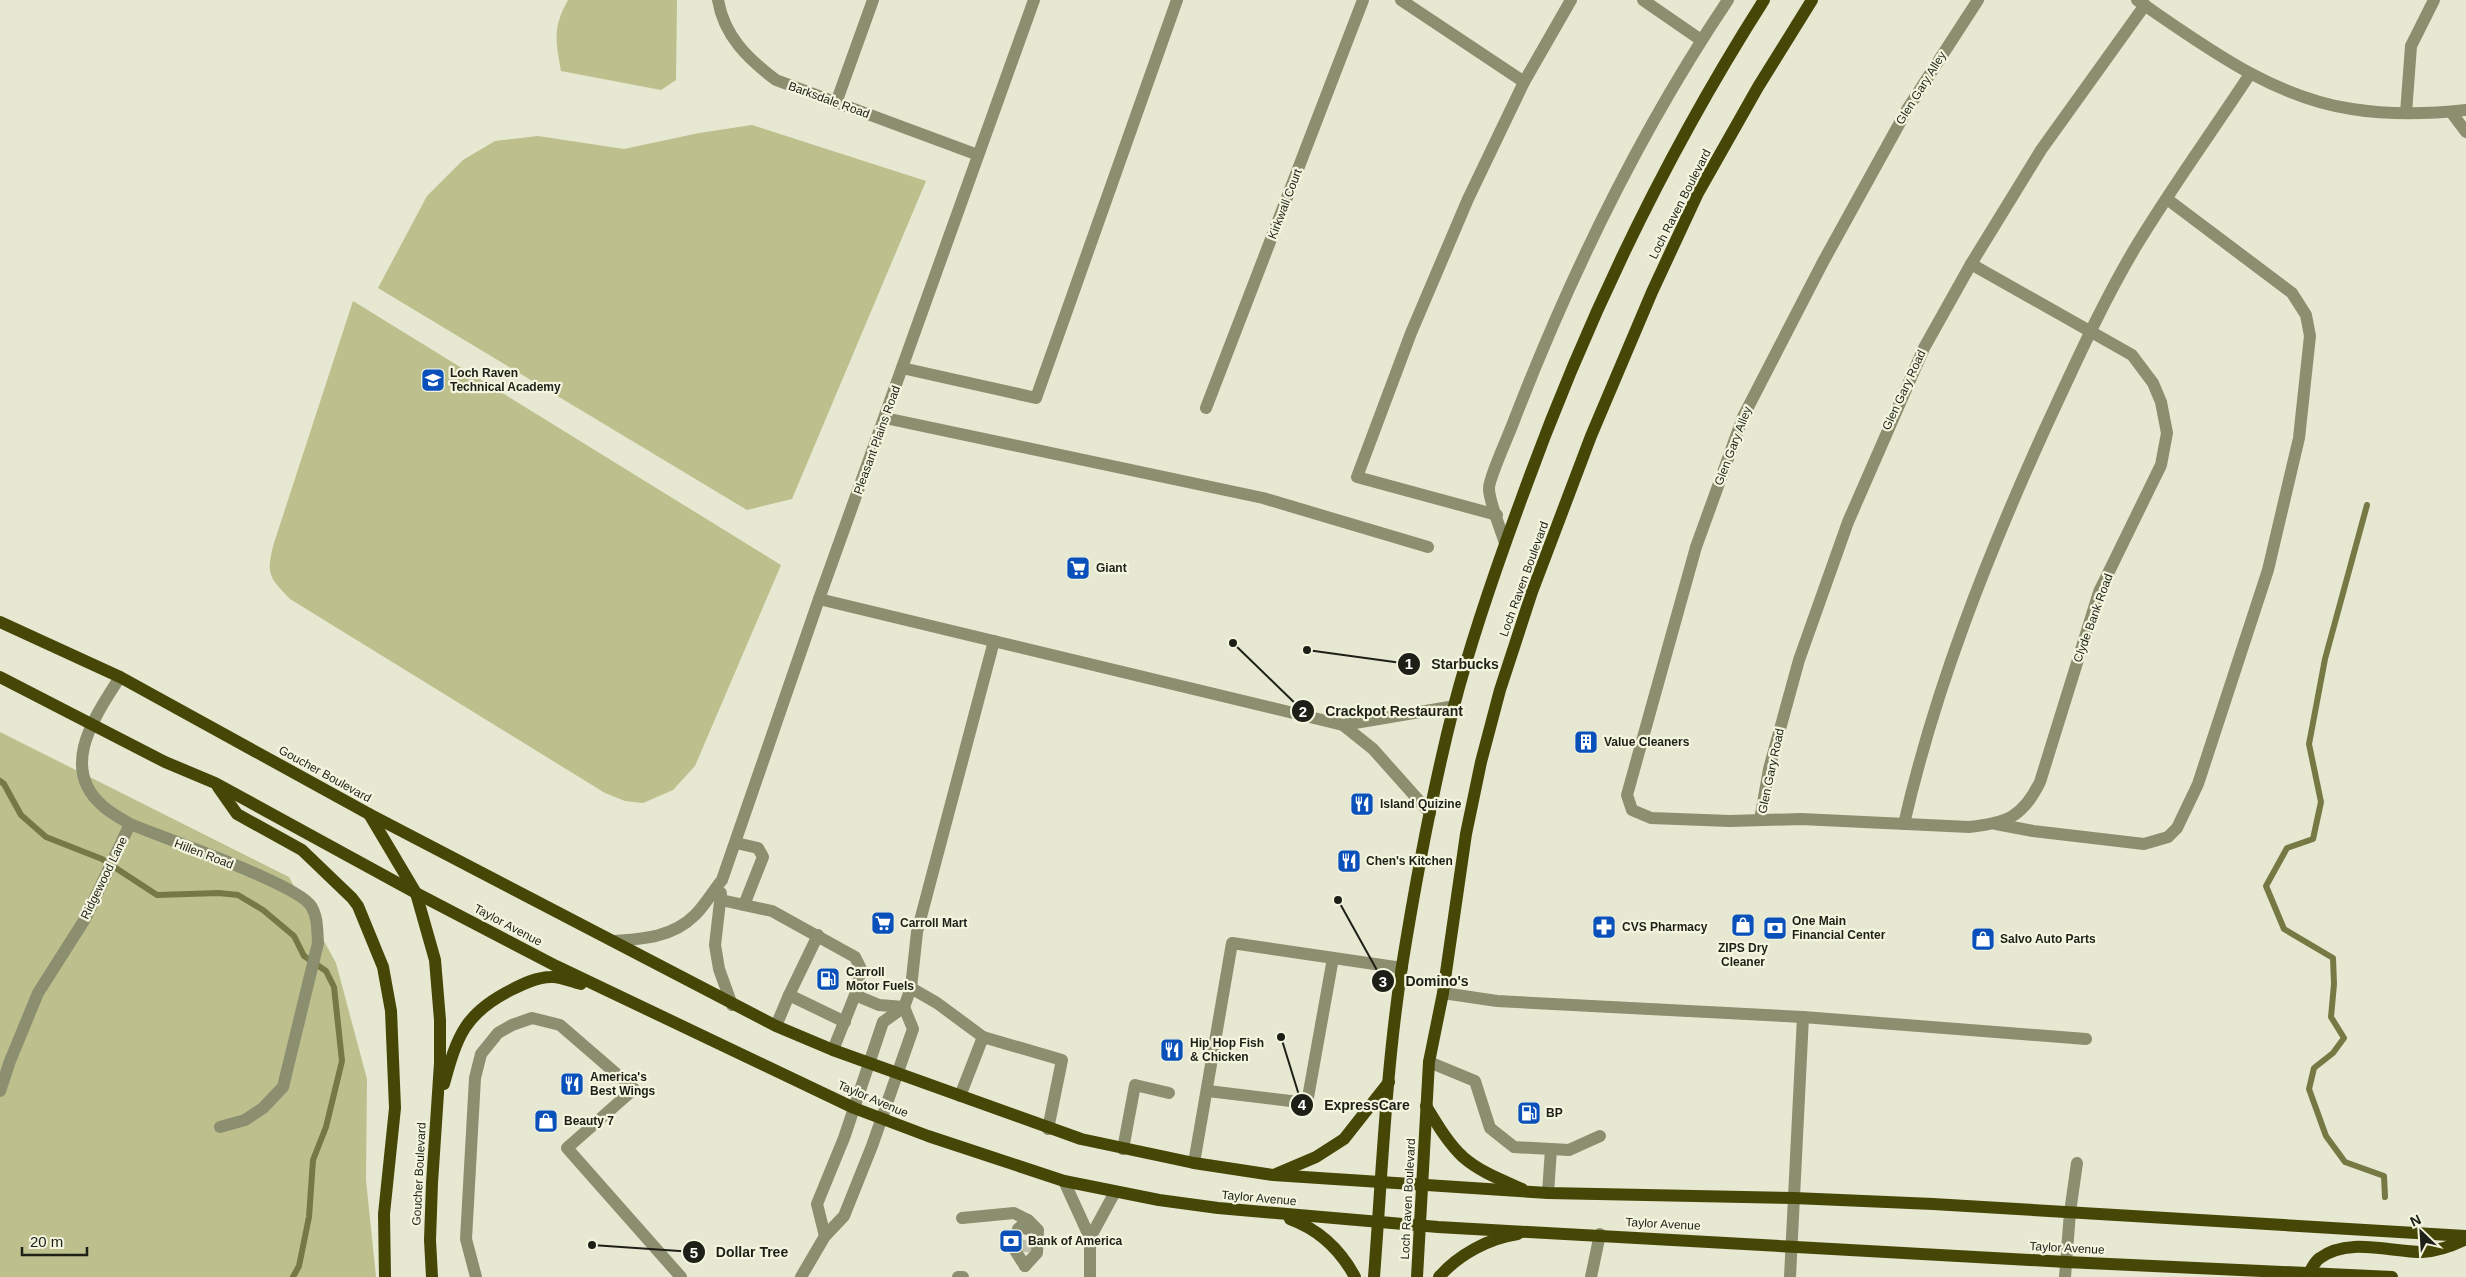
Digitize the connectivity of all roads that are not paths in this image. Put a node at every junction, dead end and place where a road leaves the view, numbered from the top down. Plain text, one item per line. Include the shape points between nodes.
1 (718, 0) edge
2 (873, 0) edge
3 (1034, 0) edge
4 (1176, 0) edge
5 (1363, 0) edge
6 (1401, 0) edge
7 (1571, 0) edge
8 (1643, 0) edge
9 (1728, 0) edge
10 (1764, 0) edge
11 (1812, 0) edge
12 (1978, 0) edge
13 (2434, 0) edge
14 (2141, 2) edge
15 (1701, 40) junction
16 (2250, 74) junction
17 (1524, 82) junction
18 (836, 103) junction
19 (2466, 110) edge
20 (2451, 112) junction
21 (2406, 113) junction
22 (2466, 132) edge
23 (978, 156) junction
24 (2167, 199) junction
25 (1971, 264) junction
26 (2090, 330) junction
27 (902, 368) junction
28 (1206, 408) dead end
29 (885, 418) junction
30 (1496, 515) junction
31 (1505, 543) junction
32 (1428, 547) dead end
33 (820, 599) junction
34 (0, 622) edge
35 (994, 641) junction
36 (0, 677) edge
37 (120, 677) junction
38 (1454, 706) junction
39 (91, 723) junction
40 (1343, 725) junction
41 (214, 783) junction
42 (1430, 813) junction
43 (369, 814) junction
44 (1760, 820) junction
45 (130, 824) junction
46 (1904, 824) junction
47 (1996, 824) junction
48 (736, 843) junction
49 (722, 880) junction
50 (416, 893) junction
51 (721, 900) junction
52 (744, 905) junction
53 (818, 935) junction
54 (614, 941) junction
55 (1333, 958) junction
56 (1402, 968) junction
57 (911, 988) junction
58 (611, 992) junction
59 (1443, 993) junction
60 (789, 995) junction
61 (855, 995) junction
62 (732, 1005) junction
63 (904, 1007) junction
64 (1803, 1017) junction
65 (845, 1022) junction
66 (776, 1026) junction
67 (983, 1037) junction
68 (2086, 1039) dead end
69 (833, 1050) junction
70 (1429, 1062) junction
71 (869, 1063) junction
72 (897, 1073) junction
73 (1389, 1082) junction
74 (0, 1091) edge
75 (1208, 1091) junction
76 (1169, 1093) dead end
77 (960, 1096) junction
78 (1426, 1106) junction
79 (854, 1108) junction
80 (436, 1116) junction
81 (881, 1119) junction
82 (220, 1127) dead end
83 (1048, 1128) junction
84 (1600, 1136) dead end
85 (1123, 1149) junction
86 (1551, 1149) junction
87 (2077, 1163) dead end
88 (1194, 1164) junction
89 (1273, 1175) junction
90 (1064, 1181) junction
91 (1381, 1183) junction
92 (1422, 1186) junction
93 (1115, 1192) junction
94 (1529, 1192) junction
95 (1548, 1193) junction
96 (1794, 1198) junction
97 (2070, 1212) junction
98 (1276, 1214) junction
99 (962, 1218) dead end
100 (1378, 1221) junction
101 (1420, 1225) junction
102 (1543, 1231) junction
103 (1600, 1234) junction
104 (825, 1236) junction
105 (1090, 1238) junction
106 (2466, 1238) edge
107 (1791, 1245) junction
108 (1021, 1252) dead end
109 (2066, 1262) junction
110 (2309, 1275) edge
111 (385, 1277) edge
112 (432, 1277) edge
113 (476, 1277) edge
114 (681, 1277) edge
115 (801, 1277) edge
116 (958, 1277) edge
117 (963, 1277) edge
118 (1090, 1277) edge
119 (1355, 1277) edge
120 (1374, 1277) edge
121 (1417, 1277) edge
122 (1439, 1277) edge
123 (1591, 1277) edge
124 (1790, 1277) edge
125 (2065, 1277) edge
126 (2392, 1277) edge

1 - 18 street, Barksdale Road via 736,44 749,60 776,80
2 - 18 street
3 - 23 street, Pleasant Plains Road
4 - 27 street via 1036,398
5 - 28 street, Kirkwall Court
6 - 17 street
7 - 17 street
8 - 15 street
9 - 15 street
10 - 31 main road via 1647,203 1568,376
11 - 59 main road, Loch Raven Boulevard via 1758,87 1694,202 1591,436 1532,592 1481,762 1463,852
12 - 44 street, Glen Gary Alley via 1908,108 1743,417 1696,548 1627,795 1632,810 1650,818
13 - 21 street via 2411,46
14 - 16 street
14 - 25 street, Glen Gary Road via 2041,150
15 - 30 street via 1626,170 1560,307 1488,488
16 - 21 street via 2304,96 2351,109
16 - 24 street
17 - 30 street via 1468,199 1418,315 1357,477
18 - 23 street, Barksdale Road
19 - 20 street
20 - 21 street
20 - 22 street
23 - 27 street, Pleasant Plains Road
24 - 26 street via 2135,248
24 - 47 street via 2292,293 2306,316 2310,336 2299,438 2268,570 2198,784 2177,828 2168,836 2144,844
25 - 26 street, Clyde Bank Road
25 - 44 street, Glen Gary Road via 1924,348 1848,522 1798,660 1768,769
26 - 46 street via 2009,509 1941,690 1914,778
26 - 47 street, Clyde Bank Road via 2132,356 2153,383 2166,420 2165,448 2154,482 2099,592 2040,782 2025,808
27 - 29 street, Pleasant Plains Road
29 - 32 street via 1263,498
29 - 33 street, Pleasant Plains Road
30 - 31 street
31 - 38 main road
33 - 35 street
33 - 48 street, Pleasant Plains Road
34 - 37 main road, Goucher Boulevard
35 - 40 street
35 - 57 street via 918,932
36 - 39 main road
37 - 39 street, Ridgewood Lane
37 - 43 main road, Goucher Boulevard
38 - 40 street
38 - 42 main road
39 - 41 main road via 165,762
39 - 45 street, Ridgewood Lane via 82,756 86,784 103,806
40 - 42 street via 1372,750
41 - 50 main road, Taylor Avenue
41 - 111 main road via 237,814 302,850 352,898 383,967 392,1011 394,1108 384,1214
42 - 56 main road
43 - 50 main road, Goucher Boulevard
43 - 54 main road, Taylor Avenue
44 - 46 street, Clyde Bank Road via 1801,818
45 - 74 street, Ridgewood Lane via 84,919 38,993
45 - 82 street, Hillen Road via 278,883 310,904 316,918 318,943 283,1087 263,1108 245,1120
46 - 47 street, Clyde Bank Road via 1969,827
48 - 49 street, Pleasant Plains Road
48 - 52 street via 758,848 763,857
49 - 51 street, Pleasant Plains Road
49 - 54 street, Pleasant Plains Road via 695,915 670,933
50 - 58 main road, Taylor Avenue
50 - 80 main road, Goucher Boulevard via 435,960 440,1020
51 - 52 street
51 - 62 street, Pleasant Plains Road via 714,945
52 - 53 street via 772,911
53 - 60 street
53 - 61 street via 855,957 861,969
54 - 62 main road, Taylor Avenue
55 - 56 street
55 - 75 street via 1307,1103
55 - 75 street via 1232,943
56 - 73 main road
57 - 63 street
57 - 67 street
58 - 79 main road, Taylor Avenue
58 - 80 main road via 552,976 526,982 490,1001 475,1013 460,1036
59 - 64 street via 1497,1001
59 - 70 main road, Loch Raven Boulevard
60 - 65 street
60 - 66 street
61 - 63 street via 879,1005
61 - 65 street
62 - 66 main road, Taylor Avenue
63 - 71 street via 883,1022
63 - 72 street via 913,1030
64 - 68 street
64 - 96 street
65 - 69 street
66 - 69 main road, Taylor Avenue
67 - 77 street
67 - 83 street via 1062,1060
69 - 71 main road, Taylor Avenue
70 - 78 main road, Loch Raven Boulevard
70 - 86 street via 1475,1081 1490,1128 1514,1147
71 - 72 main road, Taylor Avenue
71 - 79 street
72 - 77 main road, Taylor Avenue
72 - 81 street
73 - 89 main road via 1344,1139 1316,1157
73 - 91 main road
75 - 88 street
76 - 85 street via 1135,1085
77 - 83 main road, Taylor Avenue
78 - 92 main road, Loch Raven Boulevard
78 - 94 main road via 1446,1138 1464,1157 1483,1171
79 - 81 main road, Taylor Avenue
79 - 104 street via 817,1204
80 - 112 main road, Goucher Boulevard via 430,1240
81 - 90 main road, Taylor Avenue
81 - 104 street via 844,1216
83 - 85 main road, Taylor Avenue
84 - 86 street via 1569,1150
85 - 88 main road, Taylor Avenue
86 - 95 street
87 - 97 street
88 - 89 main road, Taylor Avenue
89 - 91 main road, Taylor Avenue
90 - 93 main road, Taylor Avenue
90 - 105 street
91 - 92 main road, Taylor Avenue
91 - 100 main road
92 - 94 main road, Taylor Avenue
92 - 101 main road, Loch Raven Boulevard
93 - 98 main road, Taylor Avenue
93 - 105 street
94 - 95 main road, Taylor Avenue
95 - 96 main road, Taylor Avenue
96 - 97 main road, Taylor Avenue
96 - 107 street
97 - 106 main road, Taylor Avenue
97 - 109 street
98 - 100 main road, Taylor Avenue
98 - 119 main road via 1305,1224 1326,1238
99 - 108 street via 1014,1213 1024,1226 1038,1230 1037,1253 1025,1266
100 - 101 main road, Taylor Avenue
100 - 120 main road
101 - 102 main road, Taylor Avenue
101 - 121 main road, Loch Raven Boulevard
102 - 103 main road, Taylor Avenue
102 - 122 main road via 1489,1242 1451,1263
103 - 107 main road, Taylor Avenue
103 - 123 street
104 - 115 street
105 - 118 street
106 - 110 main road via 2451,1246 2423,1252 2345,1248 2332,1251 2318,1259
107 - 109 main road, Taylor Avenue
107 - 124 street
109 - 110 main road, Taylor Avenue
109 - 125 street
110 - 126 main road, Taylor Avenue
113 - 114 street via 466,1239 475,1078 481,1054 498,1033 532,1018 560,1025 634,1089 567,1148
116 - 117 street

